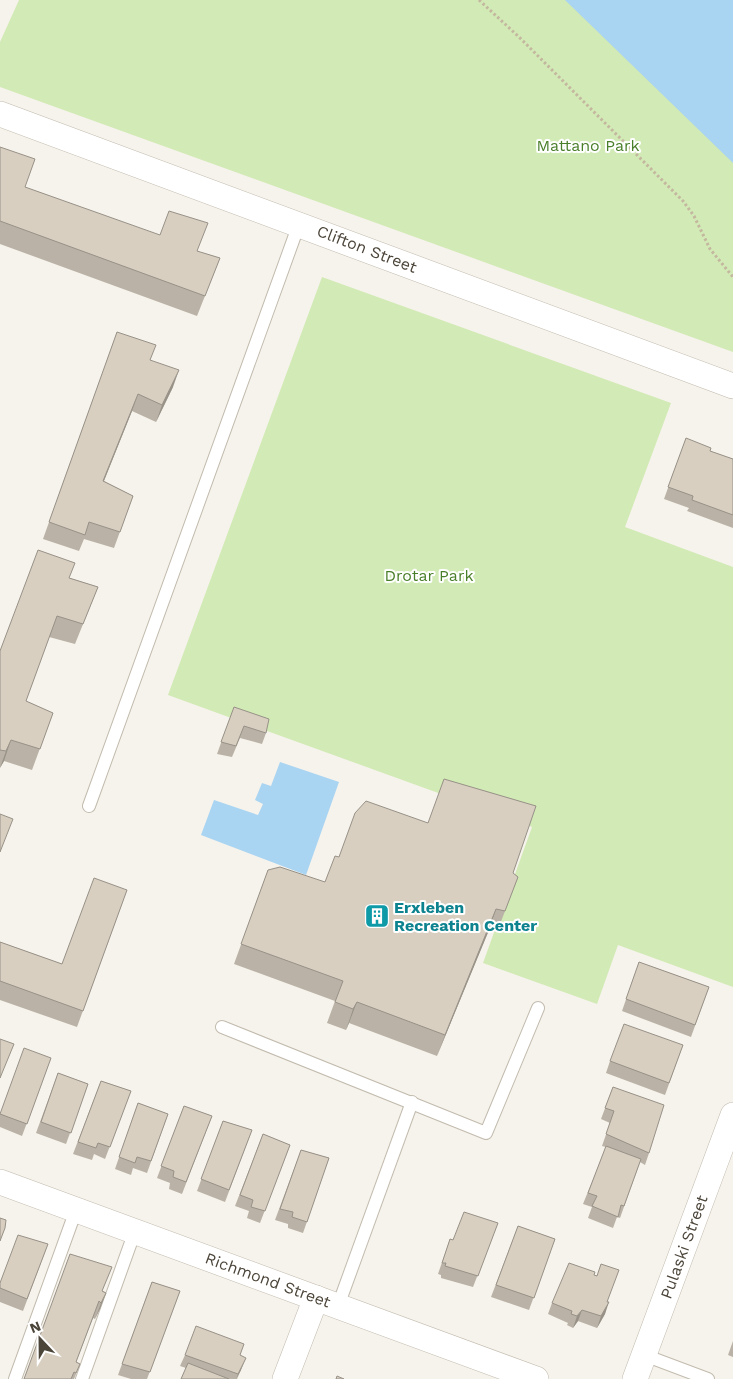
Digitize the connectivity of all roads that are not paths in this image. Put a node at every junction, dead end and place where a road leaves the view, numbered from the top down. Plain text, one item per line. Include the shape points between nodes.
1 (0, 114) edge
2 (300, 224) junction
3 (733, 386) edge
4 (89, 806) dead end
5 (538, 1008) dead end
6 (222, 1028) dead end
7 (412, 1102) junction
8 (733, 1115) edge
9 (0, 1182) edge
10 (76, 1210) junction
11 (135, 1231) junction
12 (316, 1298) junction
13 (338, 1306) junction
14 (644, 1355) junction
15 (15, 1379) edge
16 (82, 1379) edge
17 (285, 1379) edge
18 (536, 1379) edge
19 (635, 1379) edge
20 (708, 1379) edge

1 - 2 street, Clifton Street
2 - 3 street, Clifton Street
2 - 4 lane
5 - 7 lane via 486,1132
6 - 7 lane
7 - 13 lane
8 - 14 street, Pulaski Street
9 - 10 street, Richmond Street
10 - 11 street, Richmond Street
10 - 15 lane
11 - 12 street, Richmond Street
11 - 16 lane
12 - 13 street, Richmond Street
12 - 17 street
13 - 18 street, Richmond Street
14 - 19 street, Pulaski Street
14 - 20 lane

